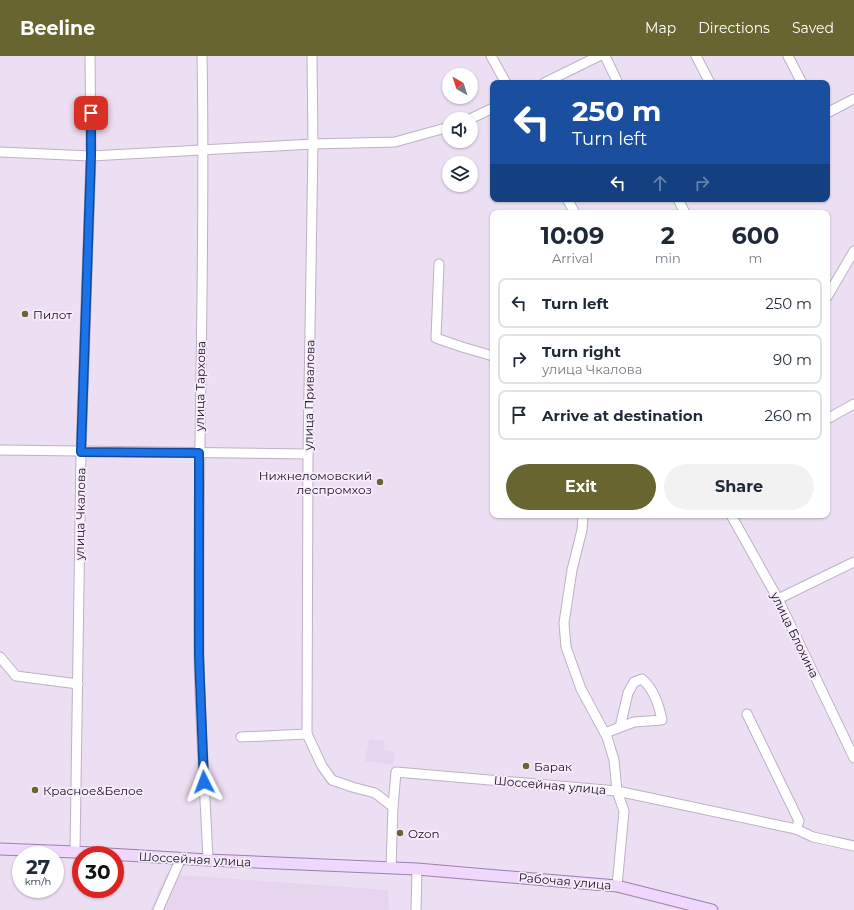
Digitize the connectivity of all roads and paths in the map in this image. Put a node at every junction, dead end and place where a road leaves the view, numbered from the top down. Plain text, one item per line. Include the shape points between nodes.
1 (90, 56) edge
2 (202, 56) edge
3 (312, 56) edge
4 (491, 56) edge
5 (600, 56) edge
6 (605, 56) edge
7 (696, 56) edge
8 (788, 56) edge
9 (504, 80) edge
10 (550, 80) edge
11 (617, 80) edge
12 (708, 80) edge
13 (800, 80) edge
14 (854, 99) edge
15 (490, 109) edge
16 (830, 111) edge
17 (478, 115) edge
18 (442, 129) edge
19 (313, 144) junction
20 (204, 150) junction
21 (0, 152) edge
22 (91, 156) junction
23 (854, 251) edge
24 (439, 264) dead end
25 (830, 292) edge
26 (490, 355) edge
27 (854, 404) edge
28 (830, 417) edge
29 (0, 450) edge
30 (81, 452) junction
31 (199, 453) junction
32 (308, 454) junction
33 (583, 518) edge
34 (733, 518) edge
35 (854, 562) edge
36 (778, 599) junction
37 (0, 657) edge
38 (78, 684) junction
39 (747, 714) dead end
40 (620, 727) junction
41 (605, 733) junction
42 (307, 734) junction
43 (241, 737) dead end
44 (854, 758) edge
45 (617, 791) junction
46 (393, 807) junction
47 (796, 830) junction
48 (75, 846) edge
49 (854, 846) edge
50 (0, 849) edge
51 (72, 852) edge
52 (124, 855) edge
53 (181, 858) junction
54 (208, 860) junction
55 (391, 868) junction
56 (417, 869) junction
57 (617, 886) junction
58 (158, 910) edge
59 (416, 910) edge
60 (712, 910) edge

1 - 22 street, улица Чкалова
2 - 20 street, улица Тархова
3 - 19 street, улица Привалова
4 - 9 street
5 - 10 street
6 - 11 street
7 - 12 street
8 - 13 street
14 - 16 street
15 - 17 street
18 - 19 street via 395,142
19 - 20 street
19 - 32 street, улица Привалова
20 - 22 street
20 - 31 street, улица Тархова
21 - 22 street
22 - 30 street, улица Чкалова
23 - 25 street
24 - 26 street via 436,338
27 - 28 street
29 - 30 street
30 - 31 street
30 - 38 street, улица Чкалова
31 - 32 street
31 - 54 street, улица Тархова via 199,656
32 - 42 street, улица Привалова
33 - 41 street via 564,623 566,647 581,689
34 - 36 street, улица Блохина
35 - 36 street
36 - 44 street, улица Блохина
37 - 38 street via 16,676
38 - 48 street, улица Чкалова
39 - 47 street via 799,821
40 - 40 street via 634,722 662,720 655,698 648,684 642,679 634,682 628,693
40 - 41 street
41 - 45 street via 614,760
42 - 43 street
42 - 46 street via 322,766 332,780 375,793
45 - 46 street, Шоссейная улица via 396,772
45 - 47 street, Шоссейная улица
45 - 57 street via 624,811
46 - 55 street, Шоссейная улица
47 - 49 street, Шоссейная улица via 813,837
50 - 51 main road, Шоссейная улица
52 - 53 main road, Шоссейная улица
53 - 54 main road, Шоссейная улица
53 - 58 street
54 - 55 main road, Шоссейная улица
55 - 56 main road, Шоссейная улица
56 - 57 main road, Рабочая улица
56 - 59 street
57 - 60 main road, Рабочая улица

